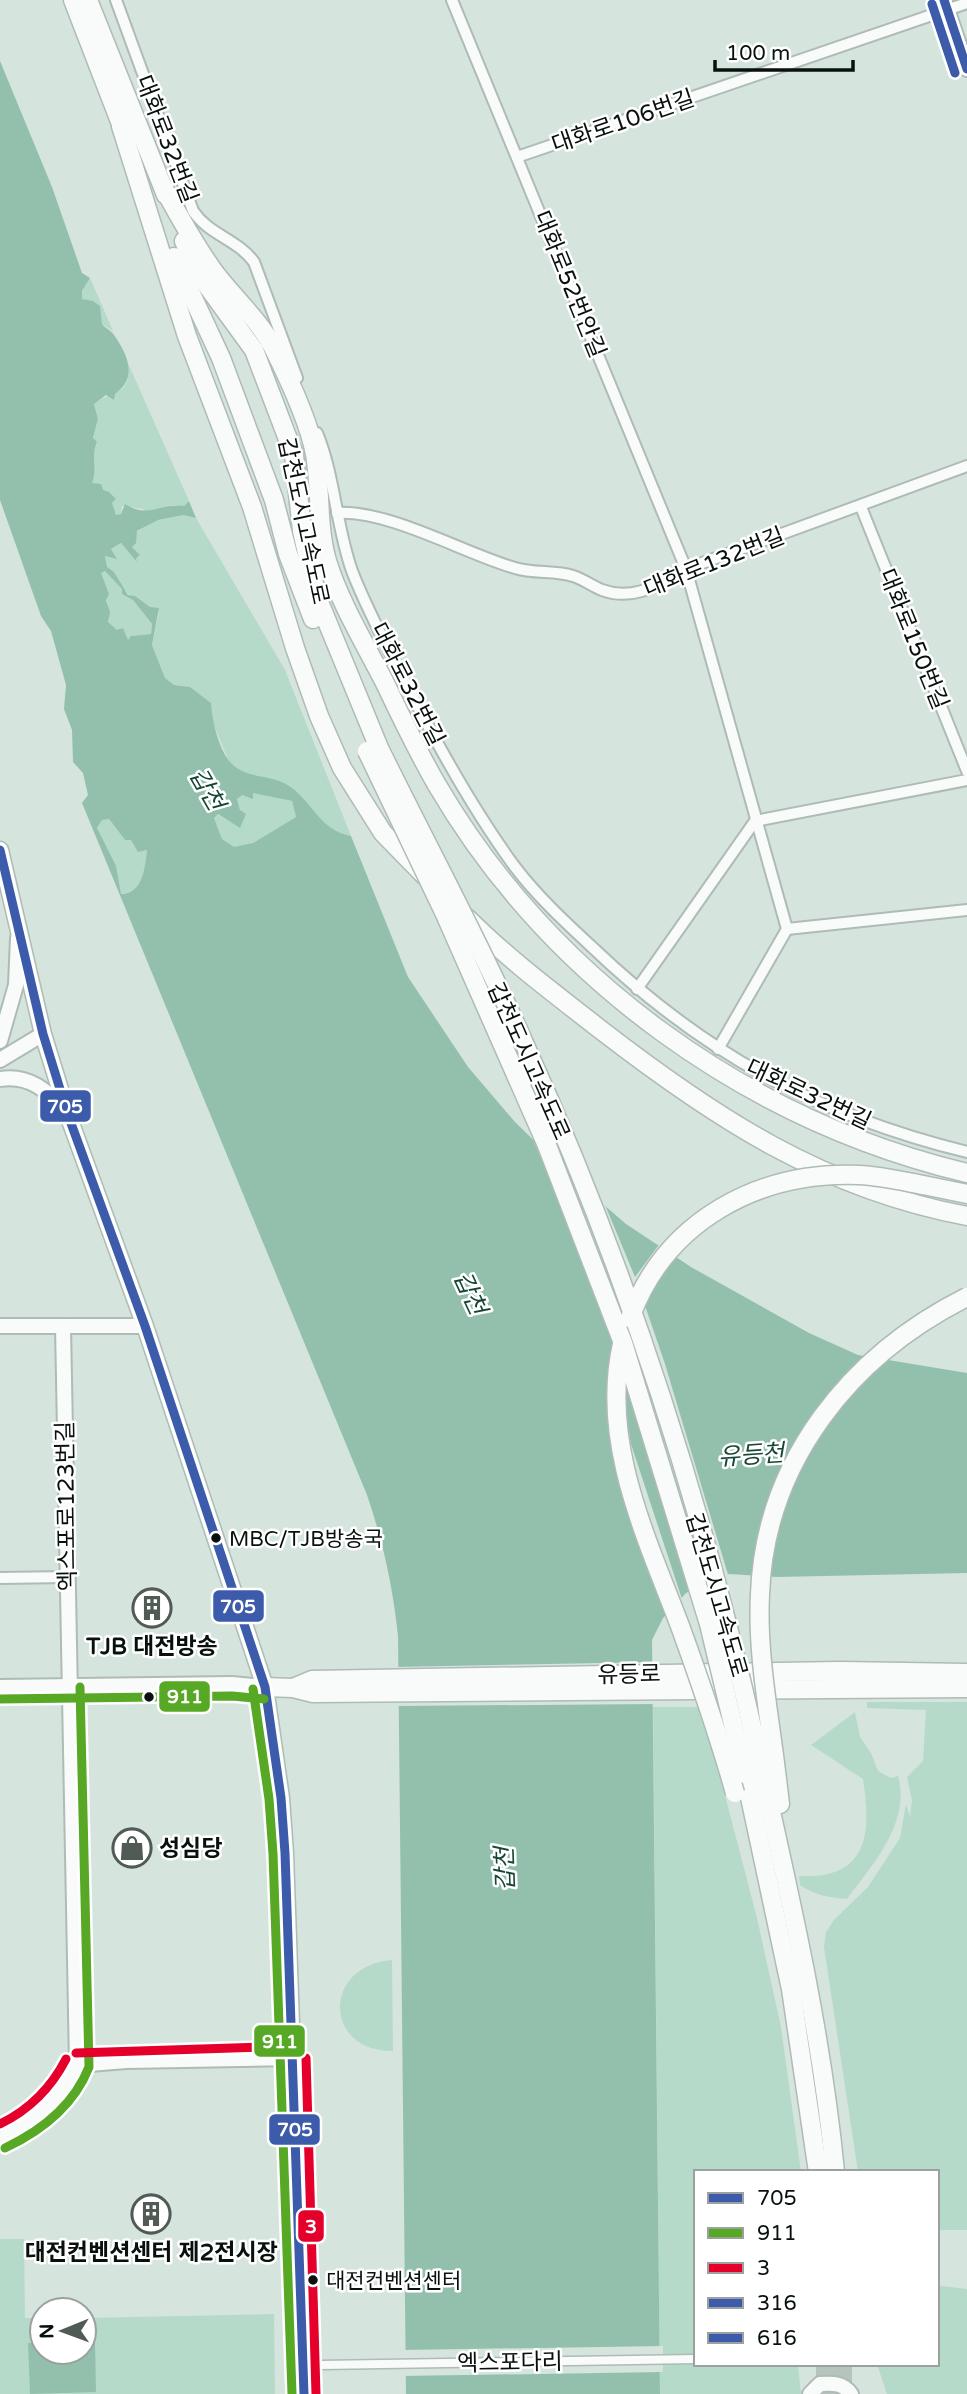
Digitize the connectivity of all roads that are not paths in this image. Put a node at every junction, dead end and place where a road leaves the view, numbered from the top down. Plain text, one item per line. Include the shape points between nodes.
1 (61, 0) edge
2 (73, 0) edge
3 (88, 0) edge
4 (98, 0) edge
5 (117, 0) edge
6 (452, 0) edge
7 (967, 3) edge
8 (946, 5) edge
9 (99, 46) junction
10 (967, 69) edge
11 (121, 126) junction
12 (517, 157) junction
13 (163, 187) junction
14 (967, 466) edge
15 (860, 507) junction
16 (337, 513) junction
17 (686, 569) junction
18 (373, 749) junction
19 (967, 771) edge
20 (967, 780) edge
21 (755, 821) junction
22 (0, 850) edge
23 (967, 910) edge
24 (787, 929) junction
25 (18, 933) junction
26 (637, 989) junction
27 (43, 1034) junction
28 (0, 1041) edge
29 (718, 1049) junction
30 (0, 1060) edge
31 (0, 1079) edge
32 (68, 1115) junction
33 (967, 1152) edge
34 (967, 1173) edge
35 (967, 1194) edge
36 (967, 1216) edge
37 (967, 1297) edge
38 (0, 1326) edge
39 (63, 1326) junction
40 (145, 1326) junction
41 (68, 1577) junction
42 (0, 1578) edge
43 (967, 1673) edge
44 (840, 1679) junction
45 (0, 1687) edge
46 (68, 1687) junction
47 (265, 1687) junction
48 (967, 1688) edge
49 (768, 1765) junction
50 (773, 1913) junction
51 (294, 2058) junction
52 (77, 2065) junction
53 (0, 2137) edge
54 (818, 2170) edge
55 (835, 2170) edge
56 (694, 2359) edge
57 (322, 2365) dead end
58 (304, 2394) edge
59 (810, 2394) edge
60 (851, 2394) edge

1 - 9 main road
2 - 9 main road, 갑천도시고속도로
3 - 9 main road, 갑천도시고속도로
4 - 9 main road
5 - 16 street, 대화로32번길 via 193,211 215,234 244,248 254,262 322,445
6 - 12 street, 대화로52번안길
7 - 8 street, 대화로106번길
8 - 10 street
8 - 12 street, 대화로106번길
9 - 11 main road, 갑천도시고속도로
9 - 13 main road, 갑천도시고속도로
11 - 18 main road, 갑천도시고속도로 via 188,292 220,358 274,500 297,577
11 - 36 main road via 187,336 253,507 319,716 342,768 383,833 503,954 701,1105 830,1175
12 - 17 street, 대화로52번안길
13 - 18 main road, 갑천도시고속도로 via 193,264 254,350 293,455 302,531 317,597
13 - 34 main road via 200,253 272,345 314,450 321,535 335,582 438,786 509,886 604,985 712,1066 831,1129
14 - 15 street, 대화로132번길
15 - 17 street, 대화로132번길
15 - 19 street, 대화로150번길
16 - 17 street, 대화로132번길 via 389,523 518,570 572,576 625,597
16 - 26 street, 대화로32번길 via 353,573 469,800 525,878
17 - 21 street, 대화로52번안길
18 - 49 main road, 갑천도시고속도로, bridge via 524,1043 642,1337
18 - 50 main road, 갑천도시고속도로, bridge via 546,1143 623,1343 709,1624
20 - 21 street
21 - 24 street, 대화로52번안길
21 - 26 street
22 - 25 main road
23 - 24 street
24 - 29 street
25 - 27 main road
25 - 28 street via 16,985
26 - 29 street, 대화로32번길
27 - 30 street
27 - 32 main road
29 - 33 street, 대화로32번길 via 779,1086 851,1119
31 - 32 street via 19,1077 34,1083 51,1094
32 - 40 main road
35 - 50 main road, bridge via 839,1175 791,1179 748,1192 700,1221 662,1259 637,1300 624,1335 615,1391 621,1455 714,1718
37 - 49 main road, bridge via 913,1326 863,1367 816,1425 777,1498 764,1547 759,1597
38 - 39 street
39 - 40 street
39 - 41 street, 엑스포로123번길
40 - 47 main road
41 - 42 street
41 - 46 street, 엑스포로123번길
43 - 44 main road, 유등로 via 903,1672
44 - 47 main road, 유등로, bridge via 313,1693
44 - 48 main road, 유등로 via 868,1687
45 - 46 street
46 - 47 street
46 - 52 street, 엑스포로123번길
47 - 51 main road via 281,1798
49 - 55 main road, 갑천도시고속도로 via 821,2057
50 - 54 main road, 갑천도시고속도로 via 791,1989
51 - 52 street
51 - 58 main road
52 - 53 street via 71,2078 32,2120
56 - 57 street, 엑스포다리
59 - 60 street via 820,2384 833,2383

